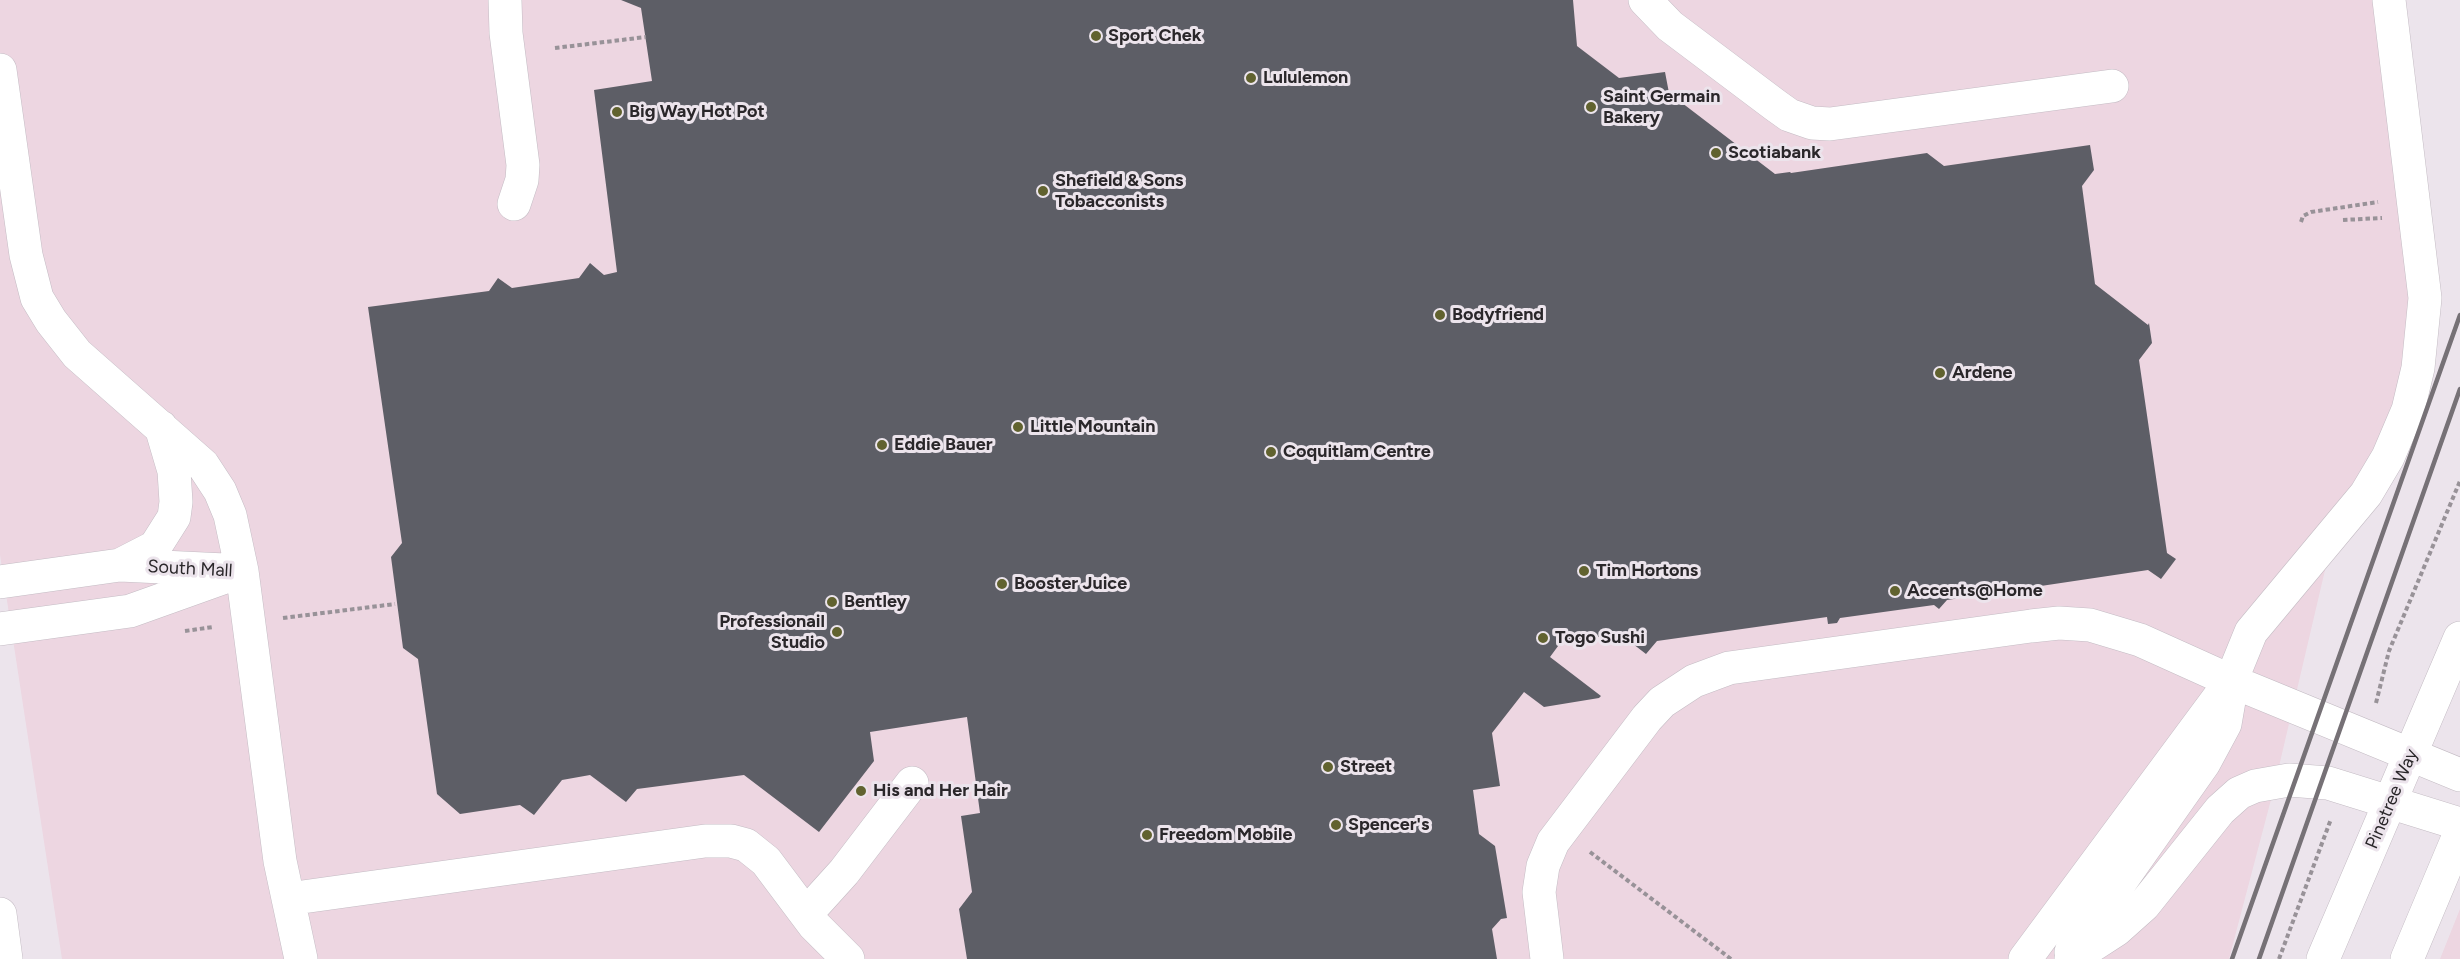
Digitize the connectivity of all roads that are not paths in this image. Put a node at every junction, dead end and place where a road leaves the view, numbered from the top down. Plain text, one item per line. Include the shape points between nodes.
1 (505, 0) edge
2 (1645, 0) edge
3 (2389, 0) edge
4 (0, 70) edge
5 (2112, 86) dead end
6 (514, 204) dead end
7 (161, 427) junction
8 (120, 566) junction
9 (242, 571) junction
10 (0, 582) edge
11 (0, 629) edge
12 (2460, 638) edge
13 (2231, 681) junction
14 (2411, 754) junction
15 (2460, 775) edge
16 (912, 783) dead end
17 (2390, 803) junction
18 (2460, 824) edge
19 (2460, 832) edge
20 (288, 899) junction
21 (0, 914) edge
22 (806, 914) junction
23 (6, 959) edge
24 (301, 959) edge
25 (848, 959) edge
26 (1547, 959) edge
27 (2025, 959) edge
28 (2066, 959) edge
29 (2071, 959) edge
30 (2323, 959) edge
31 (2407, 959) edge

1 - 6 street via 523,165
2 - 5 street via 1670,26 1774,105 1812,123 1830,124
3 - 13 street via 2424,281 2423,333 2415,385 2397,437 2371,487 2251,632
4 - 7 street via 26,255 37,298 77,354
7 - 8 street via 174,471 174,517 155,547
7 - 9 street via 193,454 220,491 234,530
8 - 9 street, South Mall
8 - 10 street, South Mall
9 - 11 street, South Mall via 130,611
9 - 20 street
12 - 14 street, Pinetree Way
13 - 14 street
13 - 26 street via 2127,635 2090,625 2060,623 1729,668 1694,681 1662,702 1647,718 1546,855 1539,905
13 - 27 street
13 - 28 street via 2225,723 2212,750
14 - 15 street
14 - 17 street, Pinetree Way
16 - 22 street via 844,872
17 - 18 street
17 - 29 street via 2343,787 2305,780 2272,782 2247,789 2220,810 2144,906
17 - 30 street, Pinetree Way
19 - 31 street
20 - 22 street via 723,840 757,852
20 - 24 street
21 - 23 street
22 - 25 street

